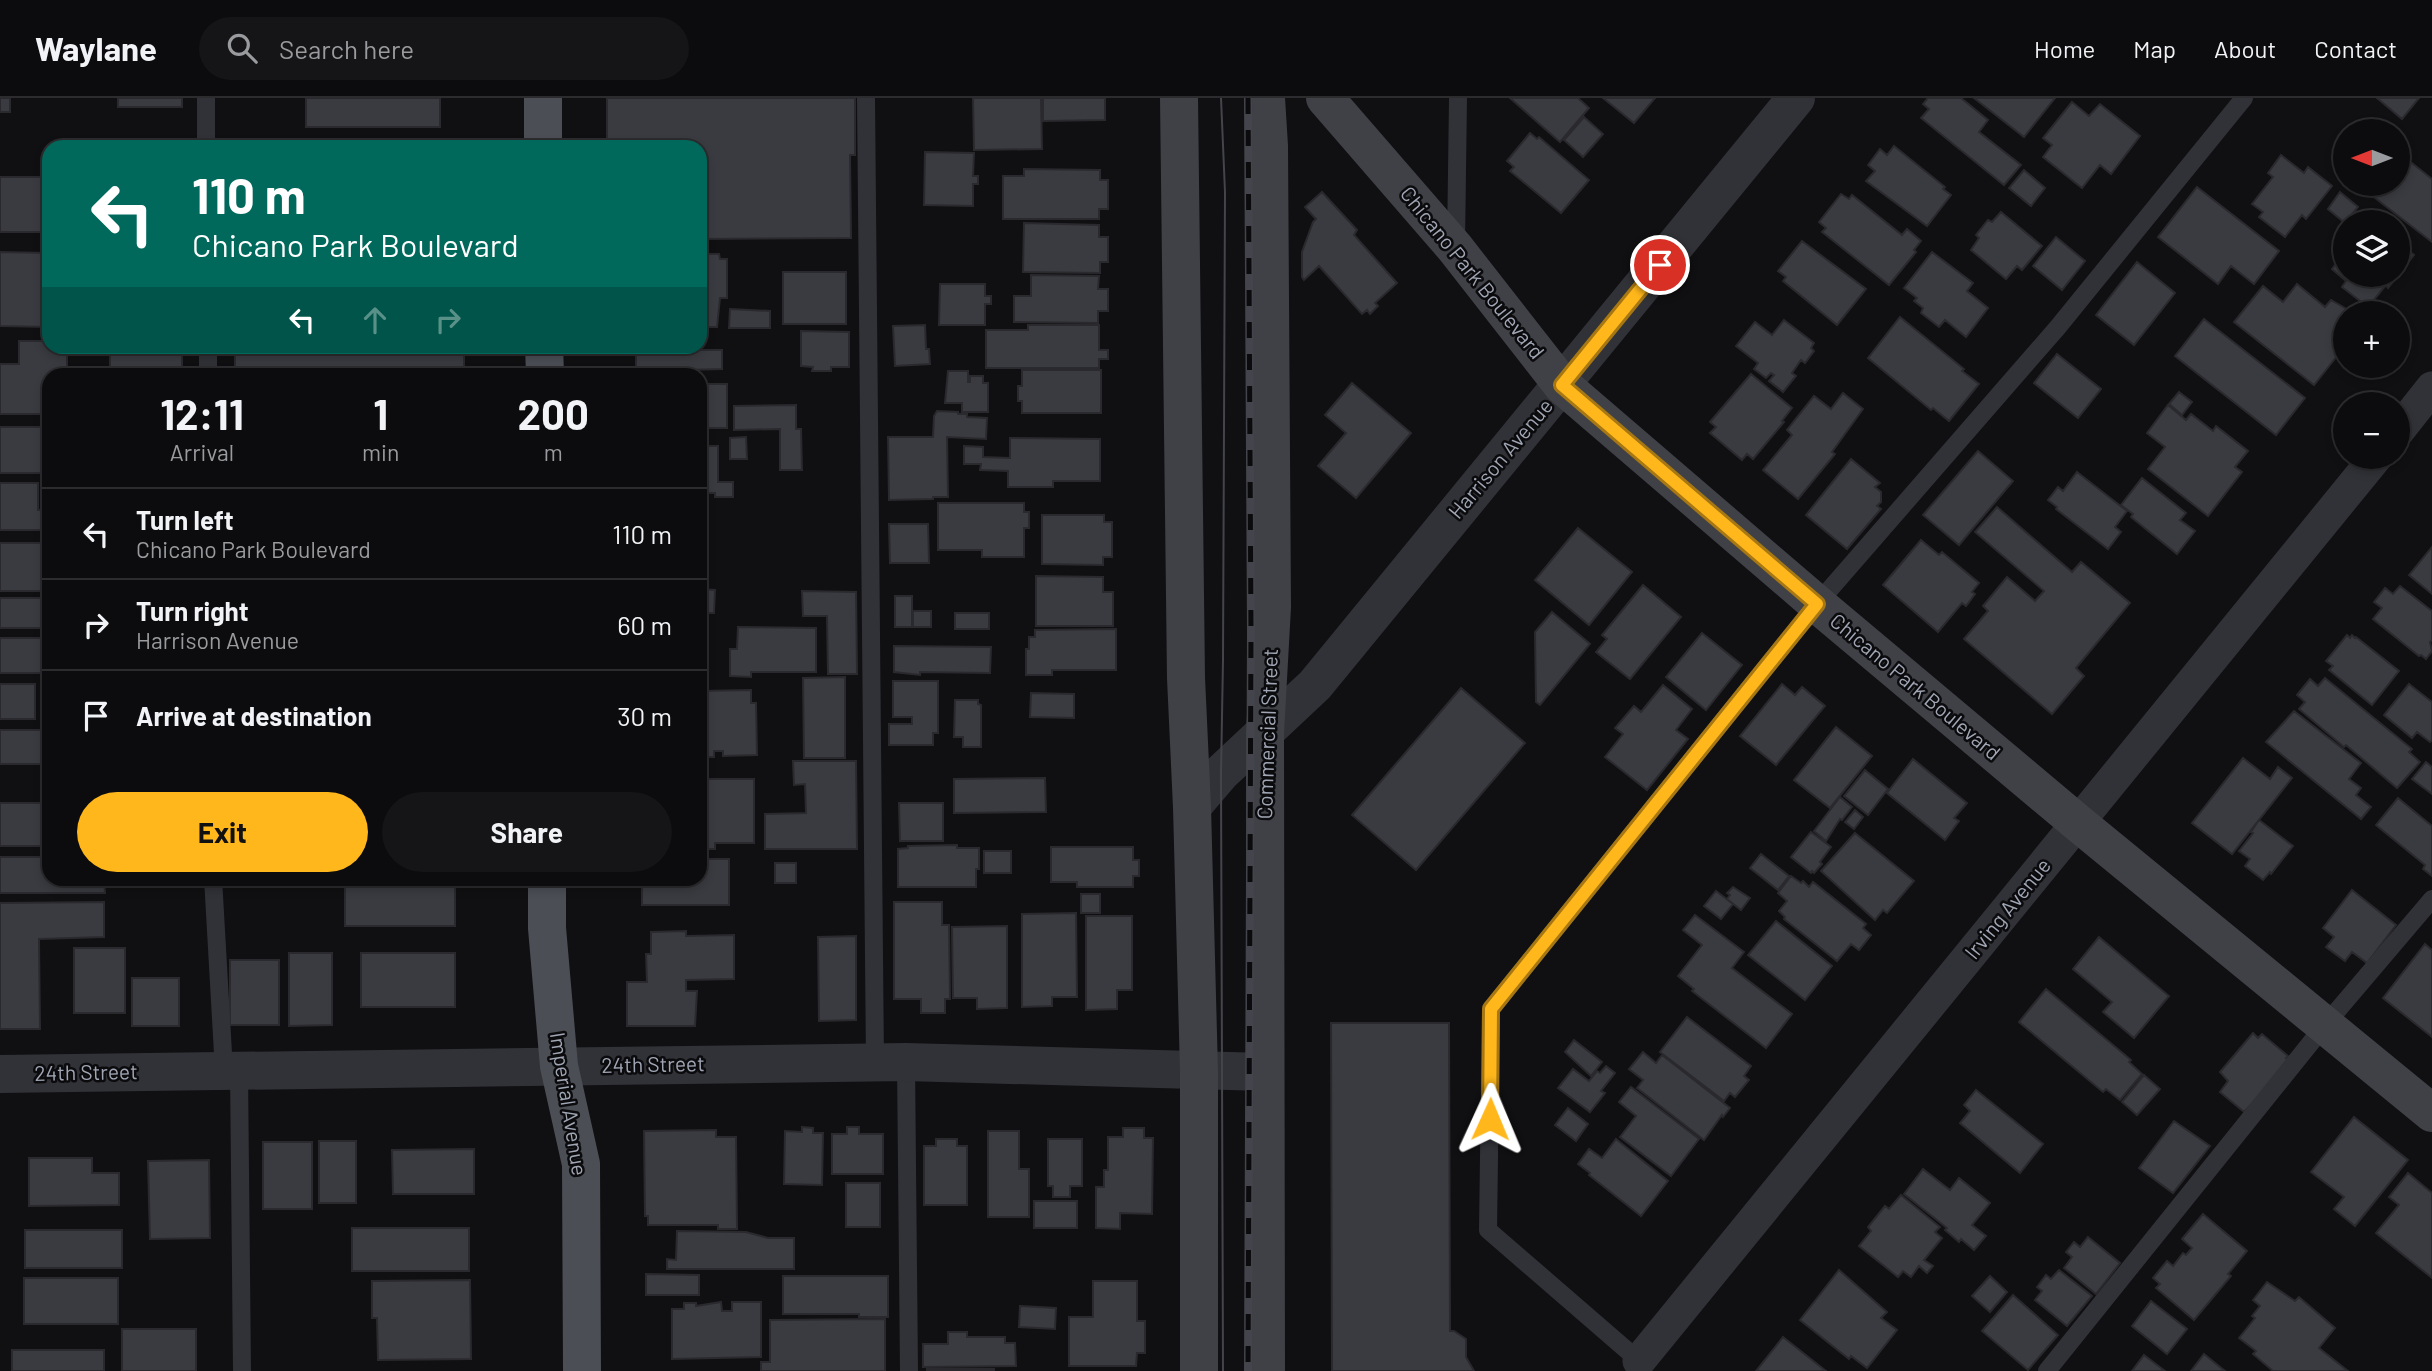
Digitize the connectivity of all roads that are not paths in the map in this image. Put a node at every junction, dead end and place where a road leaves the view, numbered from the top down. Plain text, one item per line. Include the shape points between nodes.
1 (206, 98) edge
2 (543, 98) edge
3 (866, 98) edge
4 (1180, 98) edge
5 (1266, 98) edge
6 (1325, 98) edge
7 (1458, 98) edge
8 (1796, 98) edge
9 (2244, 98) edge
10 (206, 140) edge
11 (544, 140) edge
12 (1455, 247) junction
13 (1562, 385) junction
14 (2432, 388) edge
15 (2410, 415) edge
16 (2366, 469) edge
17 (1817, 604) junction
18 (1265, 733) junction
19 (1192, 807) junction
20 (2078, 823) junction
21 (214, 886) edge
22 (547, 886) edge
23 (2432, 899) edge
24 (2325, 1025) junction
25 (890, 1063) junction
26 (559, 1066) junction
27 (232, 1070) junction
28 (1199, 1072) junction
29 (1265, 1072) junction
30 (0, 1074) edge
31 (2432, 1112) edge
32 (1645, 1366) edge
33 (242, 1371) edge
34 (582, 1371) edge
35 (909, 1371) edge
36 (1199, 1371) edge
37 (1266, 1371) edge
38 (2047, 1371) edge

1 - 10 lane
2 - 11 main road
3 - 25 lane
4 - 19 main road via 1185,678
5 - 18 main road, Commercial Street via 1272,607
6 - 12 main road, Chicano Park Boulevard
7 - 12 lane
8 - 13 street, Harrison Avenue
9 - 17 lane via 2059,327
12 - 13 main road, Chicano Park Boulevard
13 - 17 main road, Chicano Park Boulevard
13 - 18 street, Harrison Avenue via 1315,685
14 - 15 street
16 - 20 street, Irving Avenue
17 - 20 main road, Chicano Park Boulevard
17 - 32 lane via 1491,1009 1488,1230
18 - 19 street, Harrison Avenue
18 - 29 main road, Commercial Street
19 - 28 main road
20 - 24 main road, Chicano Park Boulevard
20 - 32 street, Irving Avenue
21 - 27 lane
22 - 26 main road, Imperial Avenue
23 - 24 lane
24 - 31 main road, Chicano Park Boulevard
24 - 38 lane
25 - 26 street, 24th Street
25 - 28 street, 24th Street
25 - 35 lane
26 - 27 street, 24th Street
26 - 34 main road, Imperial Avenue via 581,1164
27 - 30 street, 24th Street
27 - 33 lane
28 - 29 street, 24th Street
28 - 36 main road
29 - 37 main road, Commercial Street

